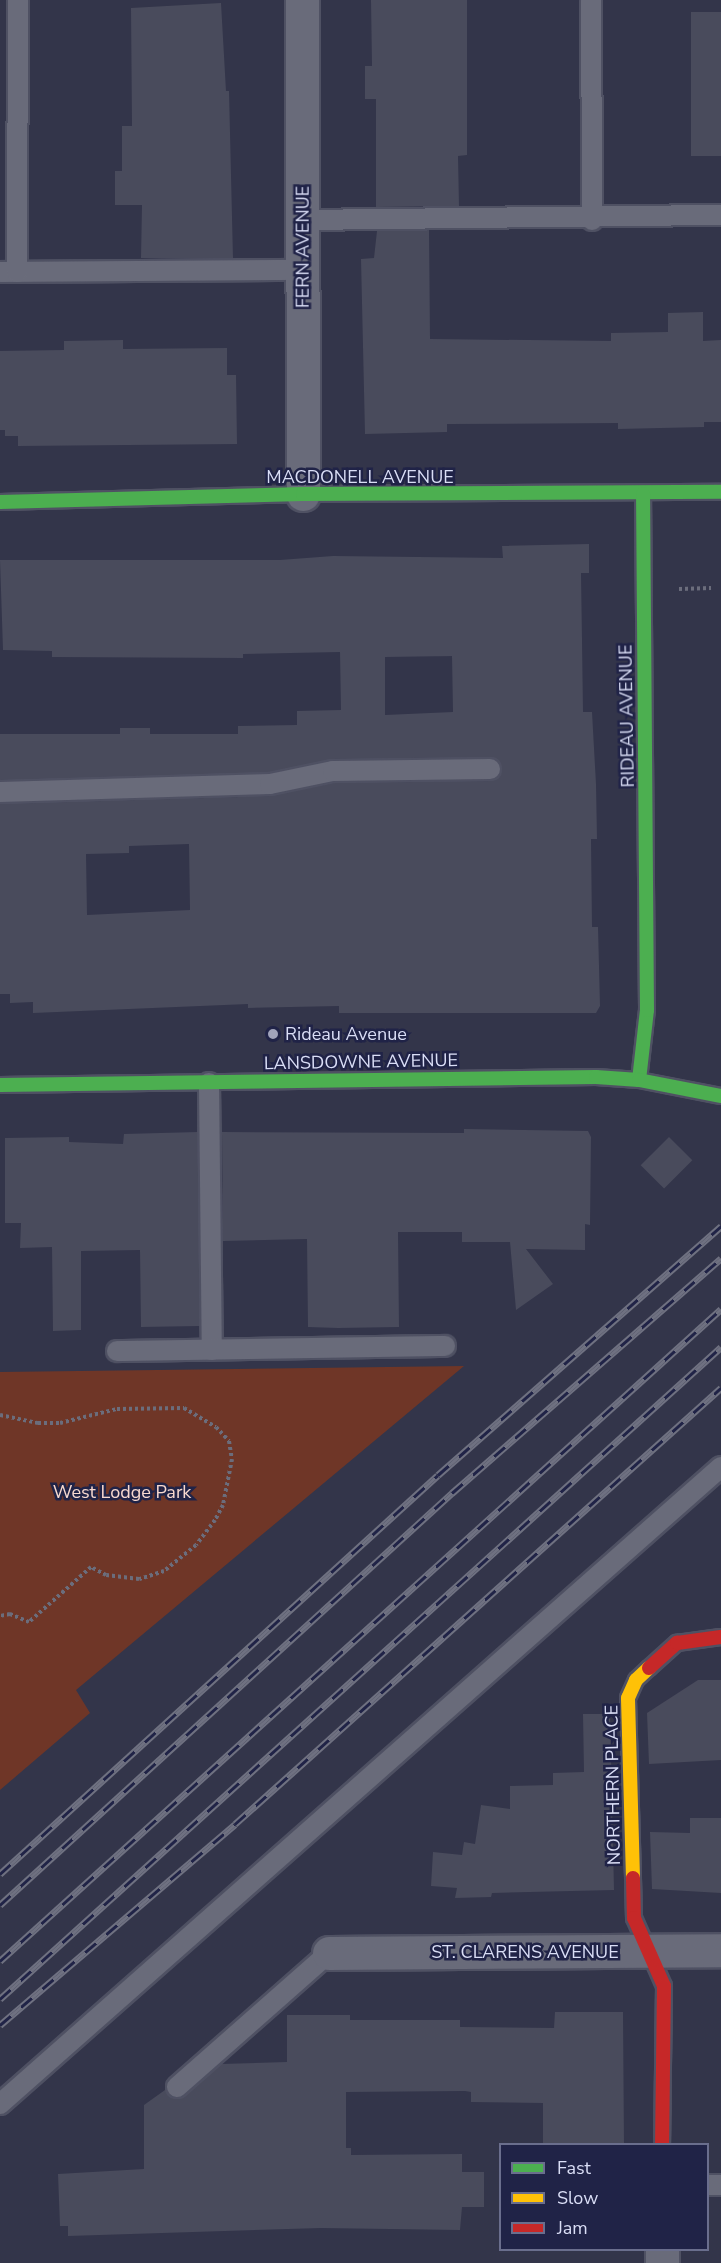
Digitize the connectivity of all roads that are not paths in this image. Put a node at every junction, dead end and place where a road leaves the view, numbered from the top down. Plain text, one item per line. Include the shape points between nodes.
1 (18, 0) edge
2 (302, 0) edge
3 (591, 0) edge
4 (721, 215) edge
5 (303, 220) junction
6 (592, 220) junction
7 (302, 270) junction
8 (8, 272) edge
9 (721, 492) edge
10 (303, 494) junction
11 (643, 494) junction
12 (0, 502) edge
13 (490, 769) dead end
14 (0, 792) edge
15 (639, 1080) junction
16 (209, 1083) junction
17 (0, 1085) edge
18 (721, 1096) edge
19 (445, 1346) dead end
20 (212, 1350) junction
21 (117, 1351) dead end
22 (721, 1467) edge
23 (721, 1637) edge
24 (721, 1950) edge
25 (649, 1951) junction
26 (329, 1953) joint
27 (177, 2087) dead end
28 (0, 2104) edge
29 (662, 2143) edge

1 - 8 lane
2 - 5 street, FERN AVENUE
3 - 6 lane
4 - 6 lane
5 - 6 lane
5 - 7 street, FERN AVENUE
7 - 8 lane
7 - 10 street, FERN AVENUE
9 - 11 street, MACDONELL AVENUE
10 - 11 street, MACDONELL AVENUE
10 - 12 street, MACDONELL AVENUE
11 - 15 street, RIDEAU AVENUE via 647,1010
13 - 14 lane via 333,771 270,784
15 - 16 street, LANSDOWNE AVENUE via 585,1077
15 - 18 street, LANSDOWNE AVENUE
16 - 17 street, LANSDOWNE AVENUE
16 - 20 lane
19 - 20 lane
20 - 21 lane
22 - 28 lane
23 - 25 street, NORTHERN PLACE via 677,1643 636,1680 628,1698 634,1918
24 - 25 street, ST. CLARENS AVENUE
25 - 26 street, ST. CLARENS AVENUE
25 - 29 street, NORTHERN PLACE via 664,1986
26 - 27 lane

